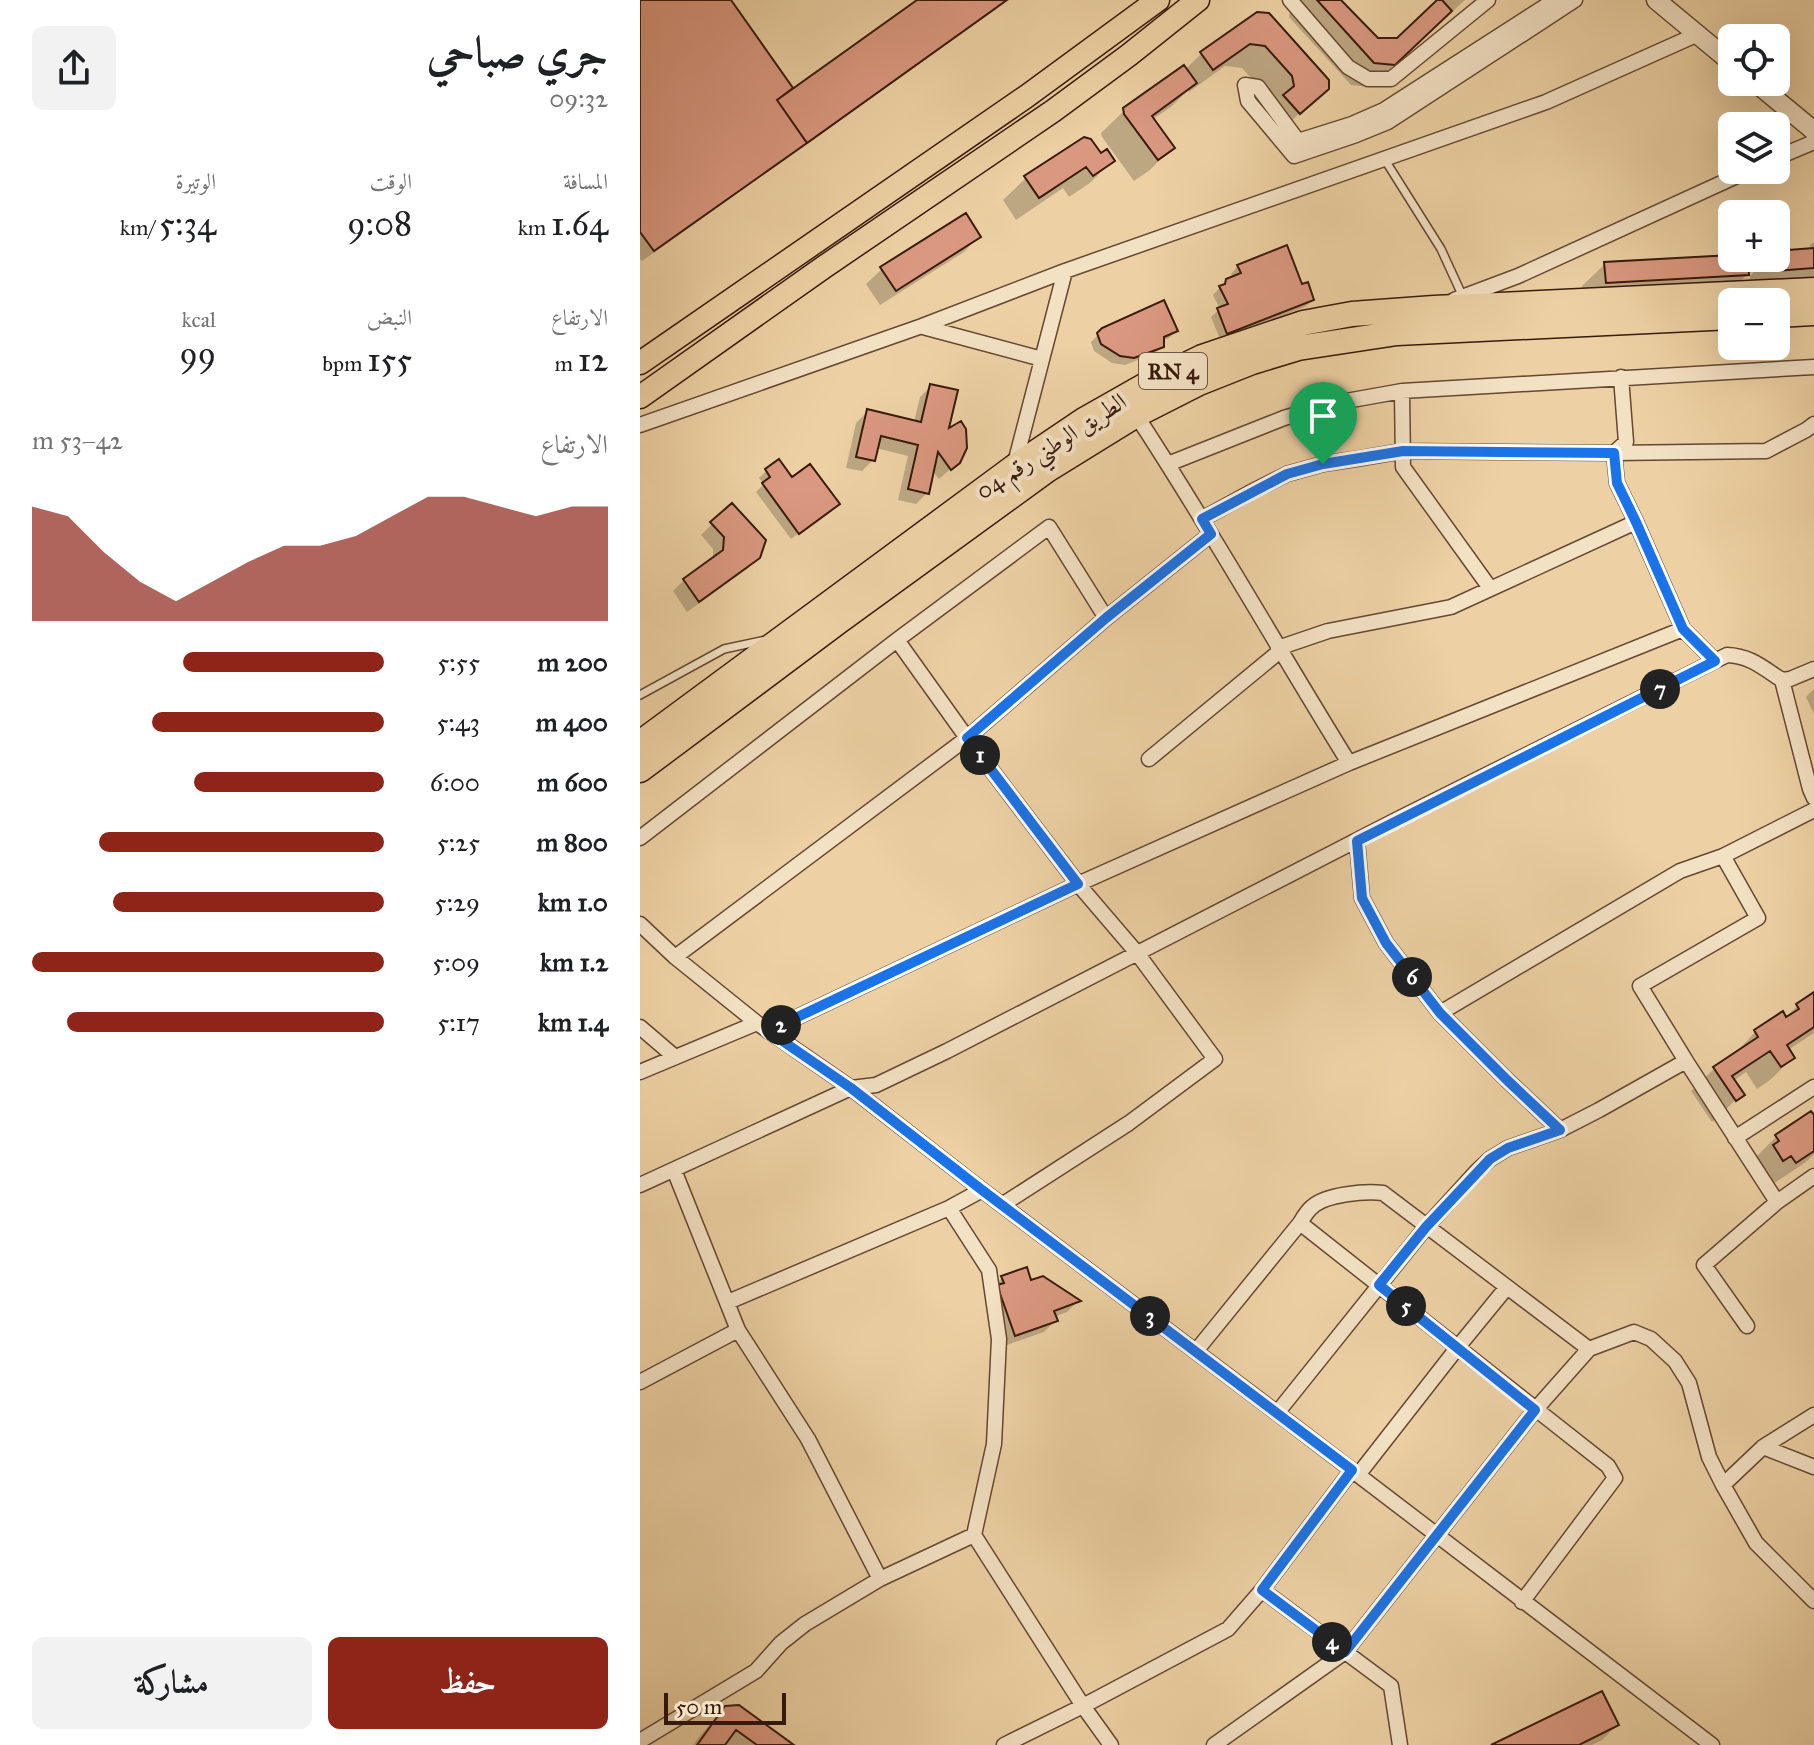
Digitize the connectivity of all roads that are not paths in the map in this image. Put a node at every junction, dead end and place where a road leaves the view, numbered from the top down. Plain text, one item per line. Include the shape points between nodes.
1 (1158, 0) edge
2 (1198, 0) edge
3 (1290, 0) edge
4 (1488, 0) edge
5 (1555, 0) edge
6 (1575, 0) edge
7 (1656, 0) edge
8 (1698, 34) junction
9 (1718, 51) edge
10 (1772, 96) edge
11 (1814, 131) edge
12 (1814, 142) edge
13 (1790, 152) edge
14 (1385, 159) junction
15 (1719, 184) edge
16 (1065, 271) junction
17 (1814, 290) edge
18 (1463, 297) junction
19 (1434, 308) junction
20 (1814, 313) edge
21 (1790, 314) edge
22 (1718, 318) edge
23 (922, 326) junction
24 (1042, 359) junction
25 (640, 363) edge
26 (1814, 367) edge
27 (1621, 377) junction
28 (1402, 391) junction
29 (640, 397) edge
30 (1136, 415) junction
31 (1814, 424) edge
32 (640, 425) edge
33 (1403, 451) junction
34 (1614, 453) junction
35 (1168, 464) junction
36 (1014, 467) junction
37 (1202, 519) junction
38 (1636, 522) junction
39 (1211, 534) junction
40 (1490, 588) junction
41 (1106, 618) junction
42 (1683, 629) junction
43 (784, 636) junction
44 (897, 640) junction
45 (1279, 650) junction
46 (1715, 661) junction
47 (1814, 669) edge
48 (1782, 680) junction
49 (640, 695) edge
50 (967, 738) junction
51 (640, 743) edge
52 (1149, 759) dead end
53 (1349, 763) junction
54 (640, 770) edge
55 (1814, 798) edge
56 (1814, 810) edge
57 (640, 838) edge
58 (1357, 841) junction
59 (1723, 856) junction
60 (1078, 884) junction
61 (640, 924) edge
62 (1137, 953) junction
63 (675, 957) junction
64 (1440, 1013) junction
65 (640, 1027) edge
66 (763, 1027) junction
67 (675, 1057) junction
68 (1686, 1061) junction
69 (640, 1072) edge
70 (1814, 1087) edge
71 (851, 1088) junction
72 (1560, 1130) junction
73 (1735, 1138) junction
74 (674, 1170) junction
75 (1814, 1176) edge
76 (640, 1185) edge
77 (982, 1190) junction
78 (1777, 1202) junction
79 (1002, 1205) junction
80 (949, 1208) junction
81 (1300, 1223) junction
82 (1426, 1227) junction
83 (1379, 1285) junction
84 (1507, 1287) junction
85 (728, 1302) junction
86 (1747, 1326) dead end
87 (738, 1330) junction
88 (1458, 1347) junction
89 (1589, 1349) junction
90 (1196, 1351) junction
91 (640, 1382) edge
92 (1535, 1410) junction
93 (1277, 1413) junction
94 (1814, 1415) edge
95 (1763, 1447) junction
96 (1814, 1467) edge
97 (1355, 1472) junction
98 (1723, 1485) junction
99 (1437, 1534) junction
100 (974, 1535) junction
101 (880, 1579) junction
102 (1262, 1590) junction
103 (1814, 1601) edge
104 (1522, 1602) junction
105 (1345, 1652) junction
106 (1083, 1706) junction
107 (640, 1741) edge
108 (1222, 1743) edge
109 (1004, 1745) edge
110 (1111, 1745) edge
111 (1400, 1745) edge
112 (1712, 1745) edge

1 - 25 main road
2 - 29 main road via 1053,111
3 - 4 street via 1348,67 1368,79 1391,79
5 - 6 street via 1384,110 1352,124 1298,141 1258,87 1245,85 1248,101 1294,156 1388,122
7 - 8 street
8 - 9 street
8 - 14 street via 1546,102
10 - 11 street
12 - 13 street
14 - 16 street
14 - 18 lane via 1441,249
15 - 18 street
16 - 23 street
16 - 24 street
17 - 19 highway, الطريق الوطني رقم 04 / RN 4
18 - 19 street
19 - 36 highway, الطريق الوطني رقم 04 / RN 4 via 1303,323 1202,357 1111,405
20 - 21 highway
22 - 30 highway, الطريق الوطني رقم 04 / RN 4 via 1345,340 1252,362
23 - 24 street
23 - 32 street
24 - 36 street
26 - 27 street
27 - 28 street
27 - 34 street via 1626,442
28 - 33 street
28 - 35 street via 1284,418
30 - 35 street
30 - 54 highway, الطريق الوطني رقم 04 / RN 4 via 1047,470
31 - 34 street via 1766,451
33 - 34 street
33 - 37 street via 1287,474
33 - 40 street via 1403,467
34 - 38 street via 1617,483
35 - 37 street
36 - 43 highway, الطريق الوطني رقم 04 / RN 4
37 - 39 street
38 - 40 street
38 - 42 street
39 - 41 street
39 - 45 street
40 - 45 street via 1451,607 1328,631
41 - 44 street via 1049,527
41 - 50 street
42 - 46 street
42 - 53 street
43 - 49 lane via 724,649
43 - 51 highway, الطريق الوطني رقم 04 / RN 4
44 - 50 street
44 - 57 street
45 - 52 street
45 - 53 street
46 - 48 street via 1739,656
46 - 58 street
47 - 48 street
48 - 55 street
50 - 60 street
50 - 63 street
53 - 60 street
56 - 59 street
58 - 62 street
58 - 64 street via 1362,898 1386,943
59 - 64 street via 1680,871
59 - 68 street via 1758,918 1640,986
60 - 62 street
60 - 66 street
61 - 63 street
62 - 71 street via 876,1085
62 - 79 street via 1215,1059 1129,1123
63 - 66 street
64 - 72 street
65 - 67 street
66 - 67 street
66 - 71 street
67 - 69 street
68 - 72 street
68 - 73 street
70 - 73 street
71 - 74 street
71 - 77 street
72 - 82 street via 1490,1159
73 - 78 street
74 - 76 street
74 - 85 street
75 - 78 street
77 - 79 street
77 - 80 street
78 - 86 street via 1704,1265
79 - 90 street
80 - 85 street
80 - 100 street via 989,1270 999,1339 994,1444
81 - 82 street via 1323,1200 1367,1191 1383,1193
81 - 83 street
81 - 90 street
82 - 83 street
82 - 84 street
83 - 88 street
83 - 93 street
84 - 88 street
84 - 89 street
85 - 87 street
87 - 91 street
87 - 101 street via 808,1439
88 - 92 street
88 - 97 street
89 - 92 street
89 - 98 street via 1634,1332 1651,1339 1675,1361 1689,1383 1709,1457
90 - 93 street
92 - 99 street
92 - 104 street via 1608,1466 1615,1478
93 - 97 street
94 - 95 street
95 - 96 street
95 - 98 street
97 - 99 street
97 - 102 street
98 - 103 street via 1756,1543
99 - 104 street
99 - 105 street
100 - 101 street
100 - 106 street
101 - 107 street via 805,1624 756,1671
102 - 105 street
102 - 106 street via 1228,1629
104 - 112 street
105 - 108 street
105 - 111 street via 1391,1686
106 - 109 street
106 - 110 street

